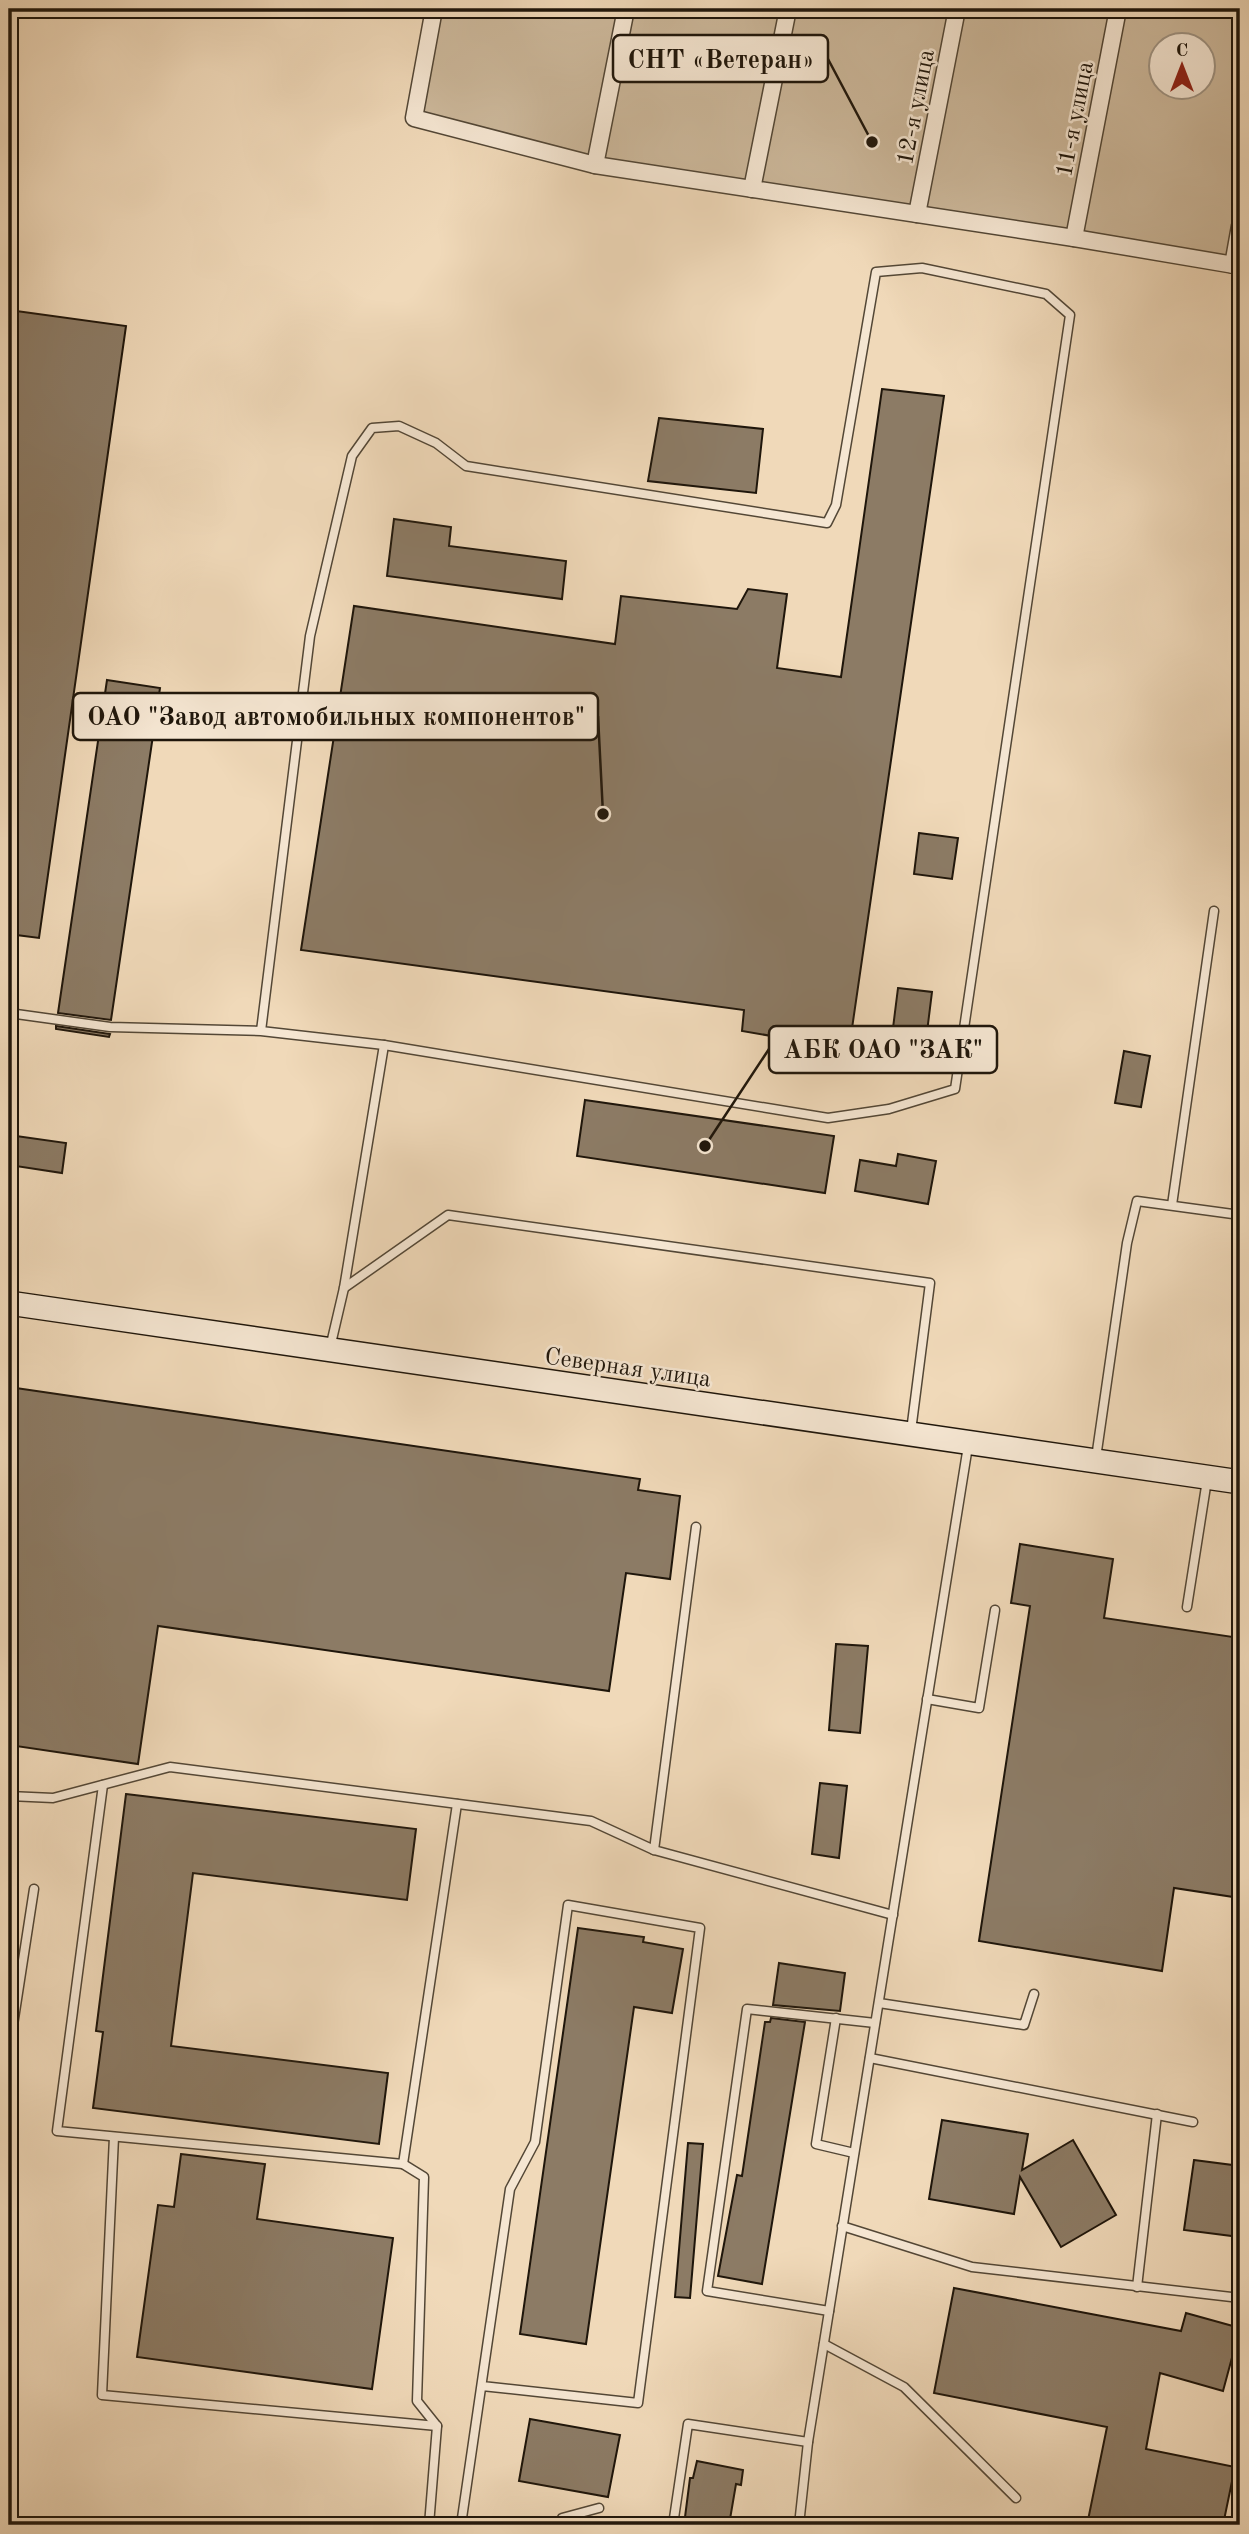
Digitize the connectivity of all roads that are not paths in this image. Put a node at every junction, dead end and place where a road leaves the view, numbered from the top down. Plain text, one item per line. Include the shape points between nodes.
1 (434, 9) edge
2 (626, 9) edge
3 (788, 9) edge
4 (957, 9) edge
5 (1118, 9) edge
6 (595, 165) junction
7 (752, 189) junction
8 (917, 214) junction
9 (1240, 226) edge
10 (1074, 238) junction
11 (1236, 266) edge
12 (1214, 911) dead end
13 (9, 1013) edge
14 (261, 1031) junction
15 (384, 1045) junction
16 (1240, 1194) edge
17 (1172, 1205) junction
18 (1239, 1215) edge
19 (344, 1288) junction
20 (9, 1303) edge
21 (329, 1350) junction
22 (911, 1434) junction
23 (968, 1442) junction
24 (1095, 1461) junction
25 (1208, 1477) junction
26 (1240, 1482) edge
27 (696, 1527) dead end
28 (1187, 1607) dead end
29 (995, 1610) dead end
30 (927, 1699) junction
31 (103, 1785) junction
32 (9, 1796) edge
33 (457, 1804) junction
34 (654, 1850) junction
35 (34, 1889) dead end
36 (892, 1915) junction
37 (1034, 1994) dead end
38 (878, 2003) junction
39 (836, 2018) junction
40 (875, 2023) junction
41 (9, 2051) edge
42 (870, 2058) junction
43 (1157, 2115) junction
44 (1193, 2122) dead end
45 (114, 2137) junction
46 (854, 2153) junction
47 (403, 2164) junction
48 (842, 2227) junction
49 (1137, 2287) junction
50 (1240, 2298) edge
51 (829, 2311) junction
52 (824, 2344) junction
53 (482, 2386) junction
54 (437, 2426) junction
55 (808, 2442) junction
56 (1016, 2498) dead end
57 (599, 2508) dead end
58 (429, 2525) edge
59 (461, 2525) edge
60 (560, 2525) edge
61 (673, 2525) edge
62 (799, 2525) edge

1 - 6 street via 414,118
2 - 6 street
3 - 7 street
4 - 8 street, 12-я улица
5 - 10 street, 11-я улица
6 - 7 street
7 - 8 street
8 - 10 street
9 - 11 street
10 - 11 street
12 - 17 lane
13 - 14 lane via 110,1027
14 - 15 lane
14 - 15 lane via 310,636 352,456 372,428 399,426 436,443 466,466 827,523 836,505 876,272 922,268 1046,293 1070,315 955,1089 889,1109 828,1118
15 - 19 lane
16 - 18 lane
17 - 18 lane
17 - 24 lane via 1137,1201 1126,1242
19 - 21 lane
19 - 22 lane via 448,1215 930,1283
20 - 21 main road, Северная улица
21 - 22 main road, Северная улица
22 - 23 main road, Северная улица
23 - 24 main road, Северная улица
23 - 30 lane
24 - 25 main road, Северная улица
25 - 26 main road, Северная улица
25 - 28 lane
27 - 34 lane
29 - 30 lane via 979,1708
30 - 36 lane
31 - 32 lane via 53,1798
31 - 33 lane via 170,1768
31 - 45 lane via 57,2131
33 - 34 lane via 591,1821
33 - 47 lane
34 - 36 lane
35 - 41 lane
36 - 38 lane
37 - 38 lane via 1024,2025
38 - 40 lane
39 - 40 lane
39 - 46 lane via 817,2144
39 - 51 lane via 747,2009 707,2291
40 - 42 lane
42 - 43 lane
42 - 46 lane
43 - 44 lane
43 - 49 lane
45 - 47 lane
45 - 54 lane via 102,2395
46 - 48 lane
47 - 54 lane via 424,2177 418,2401
48 - 49 lane via 972,2267
48 - 51 lane
49 - 50 lane
51 - 52 lane
52 - 55 lane
52 - 56 lane via 904,2387
53 - 53 lane via 510,2189 535,2142 568,1905 700,1928 638,2403
53 - 59 lane
54 - 58 lane
55 - 61 lane via 688,2424
55 - 62 lane
57 - 60 lane via 562,2518

